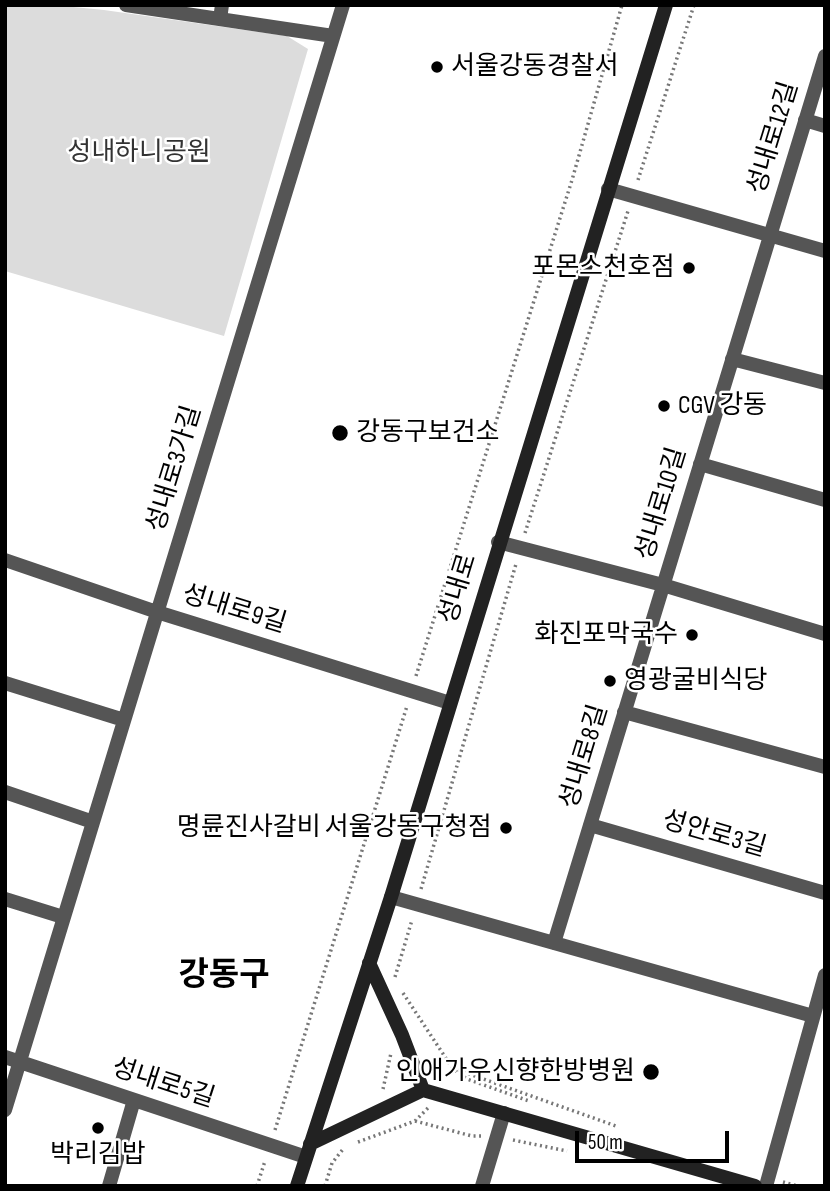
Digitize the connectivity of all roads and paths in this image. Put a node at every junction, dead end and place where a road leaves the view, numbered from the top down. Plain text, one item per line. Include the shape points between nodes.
1 (126, 5) edge
2 (343, 5) edge
3 (622, 5) edge
4 (666, 5) edge
5 (221, 12) edge
6 (333, 36) junction
7 (825, 56) edge
8 (805, 120) junction
9 (825, 126) edge
10 (608, 189) junction
11 (770, 235) junction
12 (825, 251) edge
13 (732, 359) junction
14 (825, 383) edge
15 (700, 464) junction
16 (825, 500) edge
17 (498, 542) junction
18 (5, 560) edge
19 (663, 585) junction
20 (157, 612) junction
21 (825, 634) edge
22 (5, 683) edge
23 (412, 691) junction
24 (450, 703) junction
25 (624, 712) junction
26 (124, 720) junction
27 (825, 767) edge
28 (5, 792) edge
29 (93, 822) junction
30 (590, 825) junction
31 (825, 893) edge
32 (391, 897) junction
33 (5, 899) edge
34 (64, 917) junction
35 (554, 943) junction
36 (369, 963) junction
37 (825, 975) edge
38 (813, 1016) junction
39 (402, 1035) junction
40 (12, 1060) edge
41 (423, 1090) junction
42 (134, 1100) junction
43 (388, 1106) junction
44 (5, 1110) edge
45 (504, 1113) junction
46 (396, 1128) junction
47 (497, 1136) junction
48 (358, 1142) dead end
49 (270, 1145) junction
50 (345, 1147) dead end
51 (308, 1150) junction
52 (578, 1154) dead end
53 (109, 1186) edge
54 (257, 1186) edge
55 (297, 1186) edge
56 (324, 1186) edge
57 (482, 1186) edge
58 (755, 1186) edge
59 (766, 1186) edge

1 - 5 street
2 - 6 street, 성내로3가길
3 - 23 path
4 - 10 street, 성내로
5 - 6 street
6 - 20 street, 성내로3가길
7 - 8 street, 성내로12길
8 - 9 street
8 - 11 street, 성내로12길
10 - 11 street, 성내로12길
10 - 17 street, 성내로
11 - 12 street, 성내로12길
11 - 13 street, 성내로10길
13 - 14 street
13 - 15 street, 성내로10길
15 - 16 street
15 - 19 street, 성내로10길
17 - 19 street, 성내로10길
17 - 24 street, 성내로
18 - 20 street, 성내로9길
19 - 21 street, 성내로10길
19 - 25 street, 성내로8길
20 - 23 street, 성내로9길
20 - 26 street, 성내로3가길
22 - 26 street
23 - 24 street, 성내로9길
23 - 49 path
24 - 32 street, 성내로
25 - 27 street
25 - 30 street, 성내로8길
26 - 29 street, 성내로3가길
28 - 29 street
29 - 34 street, 성내로3가길
30 - 31 street, 성안로3길
30 - 35 street, 성내로8길
32 - 35 street
32 - 36 street, 성내로
33 - 34 street
34 - 40 street, 성내로3가길
35 - 38 street
36 - 39 street
36 - 51 street, 성내로
37 - 38 street
38 - 59 street
39 - 41 street
39 - 43 path via 393,1043 384,1079
40 - 42 street, 성내로5길
40 - 44 street, 성내로3가길
41 - 43 street
41 - 45 street
42 - 49 street, 성내로5길
42 - 53 street
43 - 46 path
43 - 51 street
45 - 47 street
45 - 58 street
46 - 47 path via 415,1121 472,1136
46 - 48 path
47 - 52 path
47 - 57 street
49 - 51 street, 성내로5길
49 - 54 path
50 - 56 path via 332,1163
51 - 55 street, 성내로

